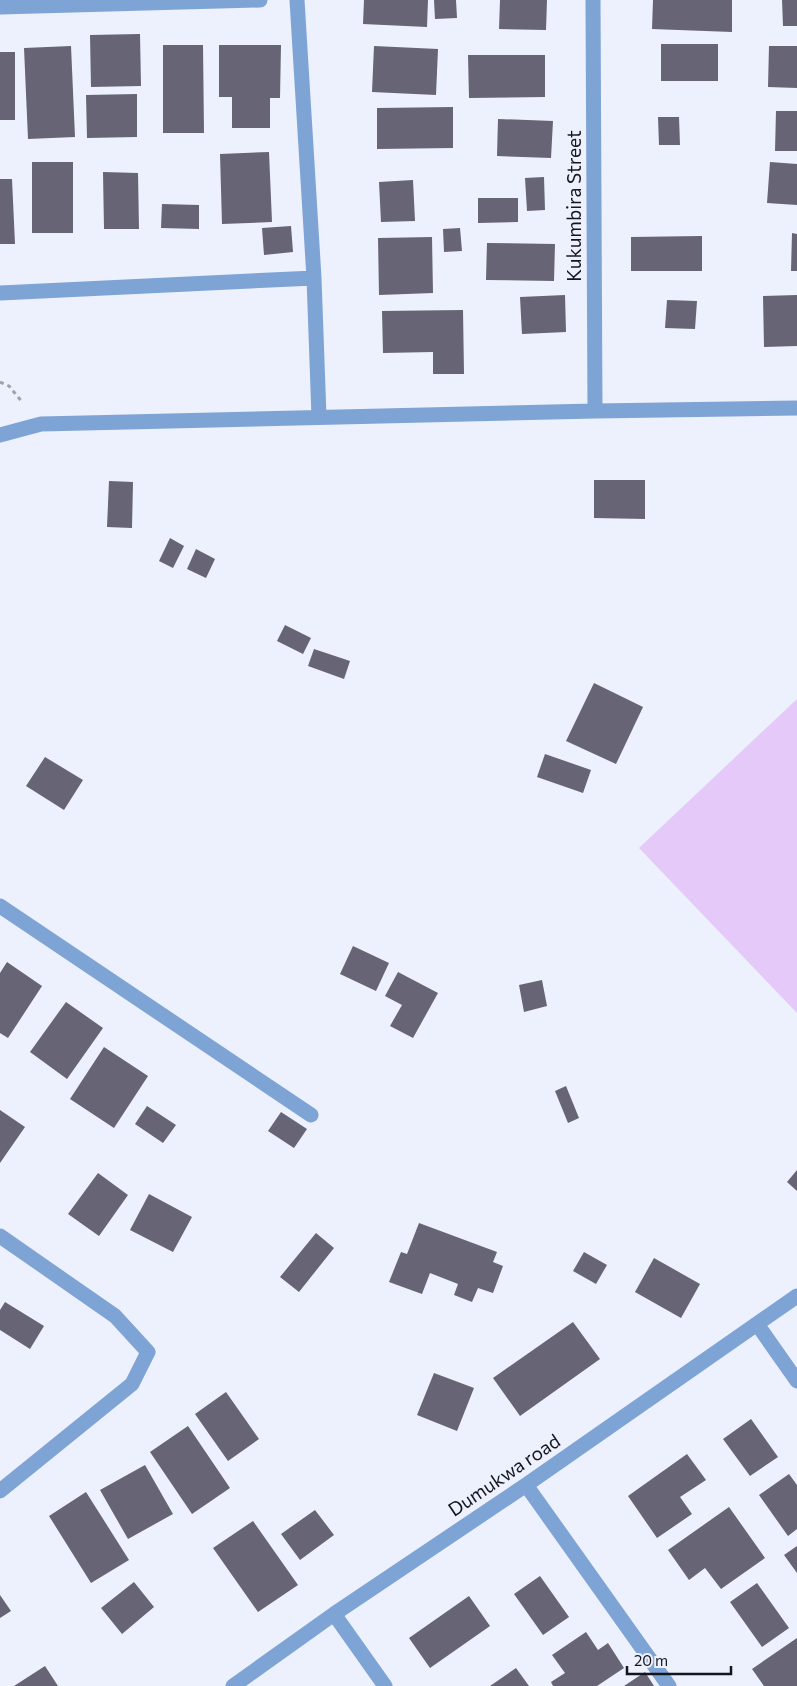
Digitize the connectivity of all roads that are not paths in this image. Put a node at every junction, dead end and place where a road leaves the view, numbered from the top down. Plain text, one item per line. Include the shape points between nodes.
1 (260, 0) edge
2 (297, 0) edge
3 (594, 0) edge
4 (0, 7) edge
5 (314, 278) junction
6 (0, 294) edge
7 (797, 408) edge
8 (595, 411) junction
9 (319, 417) junction
10 (0, 435) edge
11 (0, 906) edge
12 (311, 1115) dead end
13 (0, 1236) edge
14 (797, 1296) edge
15 (757, 1324) junction
16 (797, 1381) edge
17 (526, 1485) junction
18 (0, 1491) edge
19 (334, 1614) junction
20 (233, 1686) edge
21 (384, 1686) edge
22 (668, 1686) edge

1 - 4 street
2 - 5 street
3 - 8 street, Kukumbira Street
5 - 6 street
5 - 9 street
7 - 8 street
8 - 9 street
9 - 10 street via 42,424
11 - 12 street
13 - 18 street via 115,1316 148,1352 132,1384
14 - 15 street, Dumukwa road
15 - 16 street
15 - 17 street, Dumukwa road
17 - 19 street, Dumukwa road
17 - 22 street
19 - 20 street, Dumukwa road
19 - 21 street

